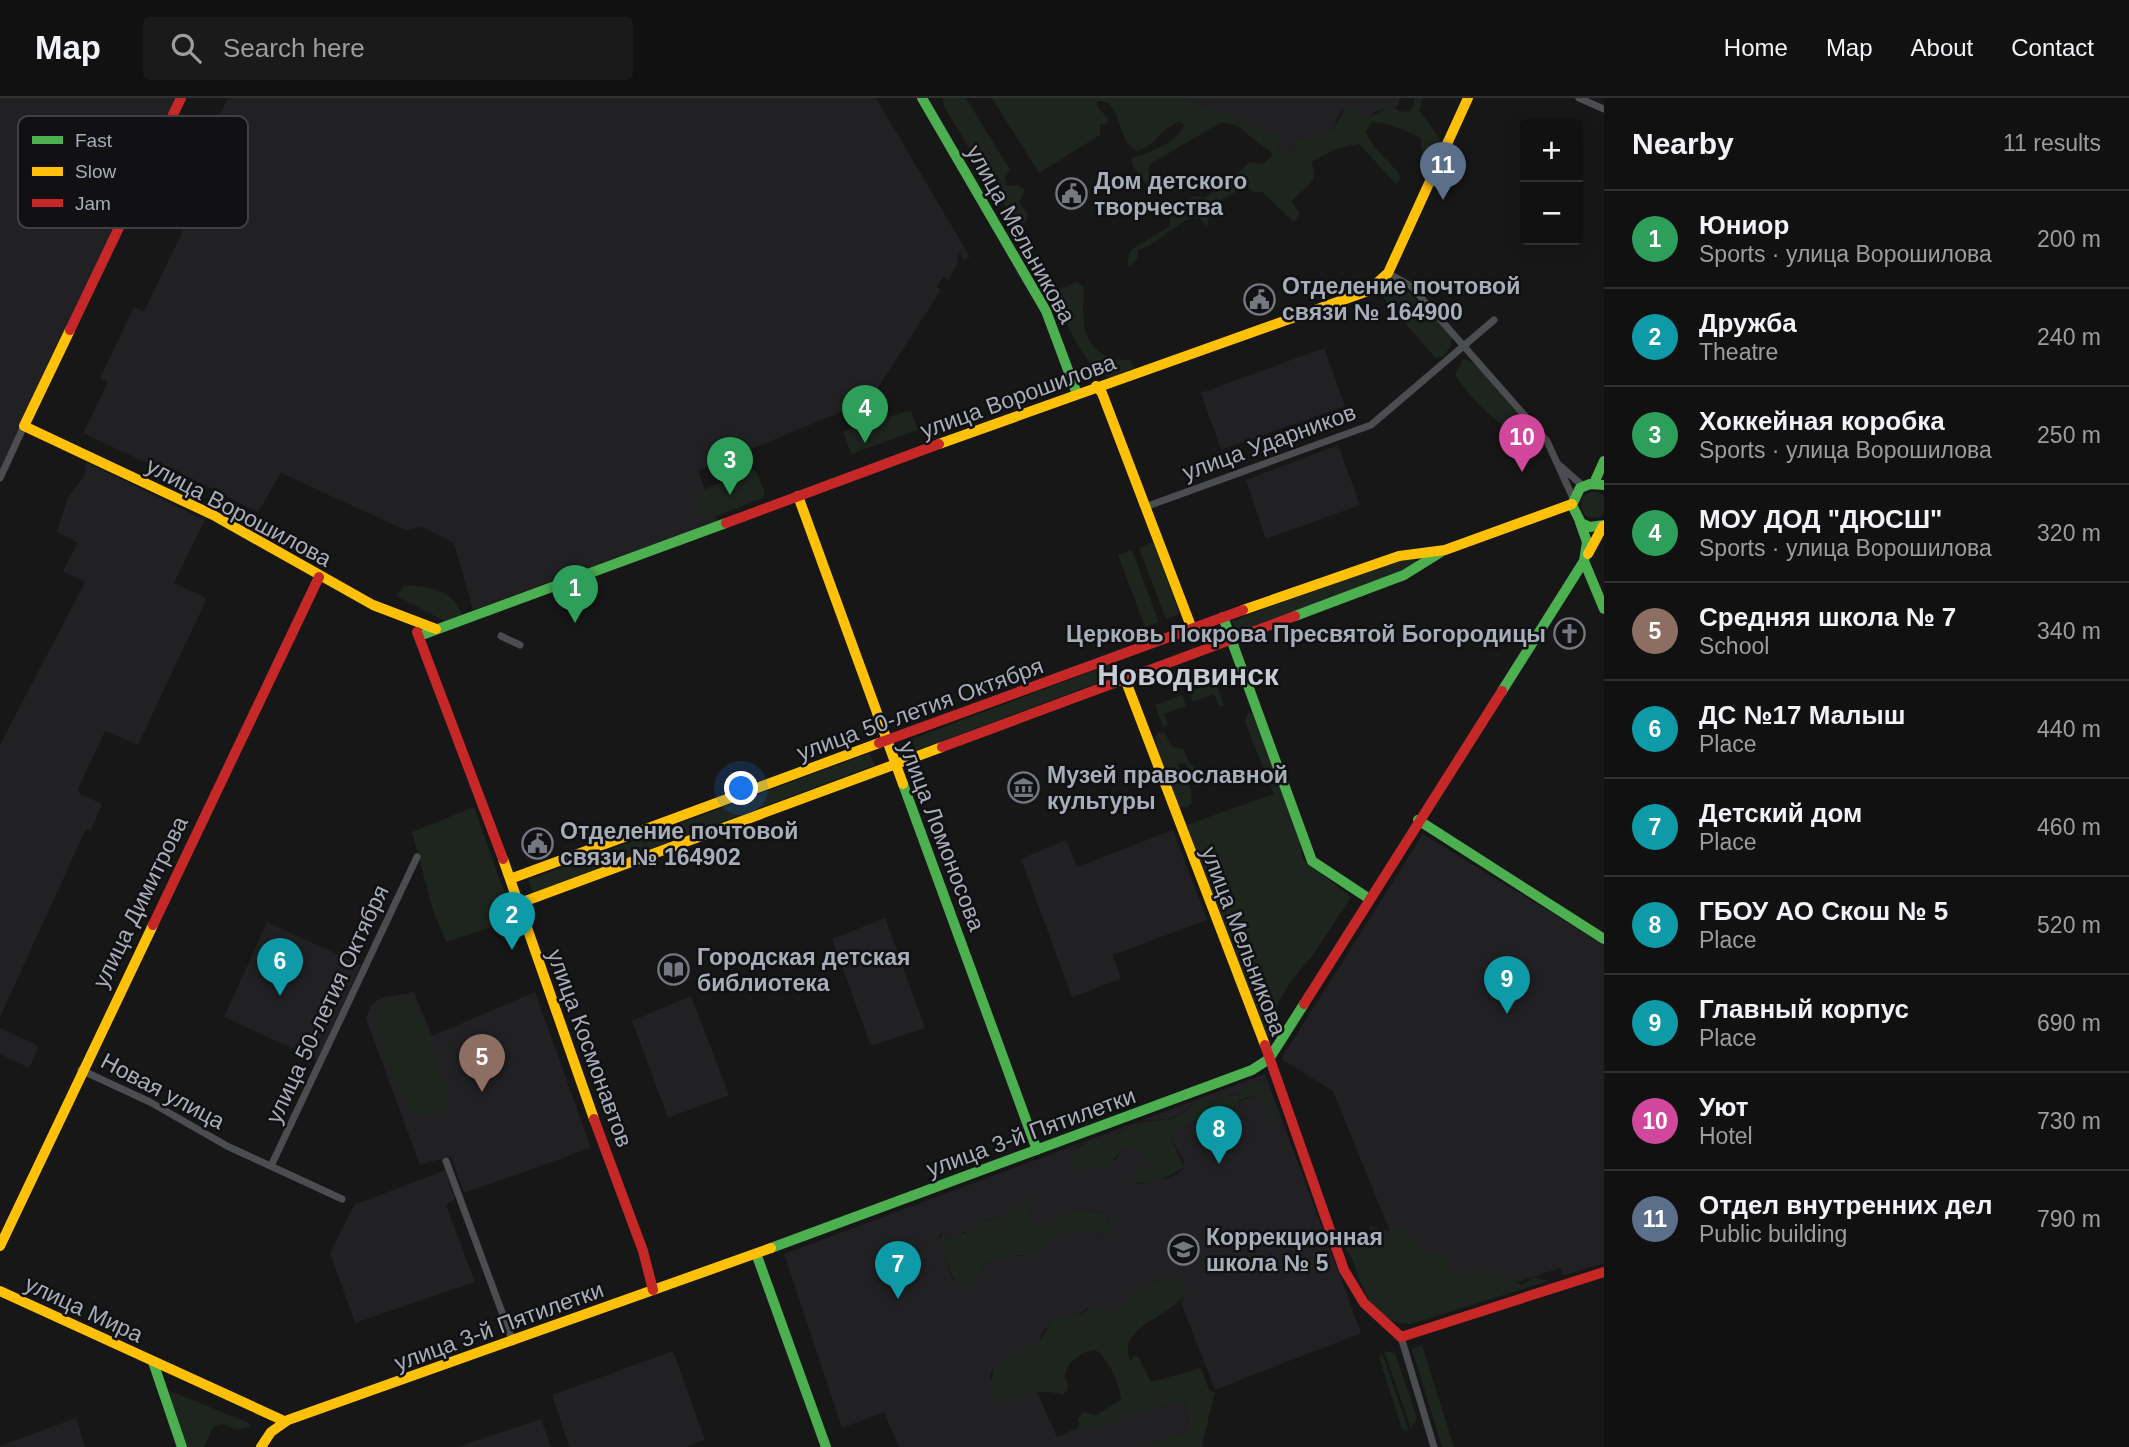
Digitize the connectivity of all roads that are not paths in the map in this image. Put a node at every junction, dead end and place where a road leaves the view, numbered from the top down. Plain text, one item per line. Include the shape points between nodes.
1 (181, 98) edge
2 (922, 98) edge
3 (1468, 98) edge
4 (1579, 98) edge
5 (1604, 109) edge
6 (172, 116) edge
7 (119, 228) edge
8 (1388, 273) junction
9 (1494, 320) dead end
10 (1465, 345) junction
11 (1096, 386) junction
12 (1077, 394) junction
13 (24, 426) junction
14 (1604, 461) edge
15 (1556, 462) junction
16 (0, 478) edge
17 (1599, 484) edge
18 (1583, 486) junction
19 (797, 496) junction
20 (1145, 507) junction
21 (1575, 510) junction
22 (1604, 526) edge
23 (1445, 550) junction
24 (1584, 561) junction
25 (318, 577) junction
26 (1604, 609) edge
27 (1223, 617) junction
28 (414, 624) junction
29 (436, 629) junction
30 (1192, 629) junction
31 (419, 636) junction
32 (501, 636) dead end
33 (1231, 639) junction
34 (520, 645) dead end
35 (1125, 679) junction
36 (885, 741) junction
37 (897, 764) junction
38 (1418, 820) junction
39 (417, 857) dead end
40 (510, 879) junction
41 (1368, 898) junction
42 (520, 903) junction
43 (1604, 939) edge
44 (1269, 1059) junction
45 (81, 1070) junction
46 (1037, 1150) junction
47 (446, 1161) dead end
48 (271, 1166) junction
49 (342, 1199) dead end
50 (0, 1246) edge
51 (757, 1256) junction
52 (1604, 1272) edge
53 (653, 1290) junction
54 (0, 1291) edge
55 (1401, 1337) junction
56 (513, 1342) junction
57 (153, 1362) junction
58 (282, 1420) junction
59 (182, 1447) edge
60 (261, 1447) edge
61 (827, 1447) edge
62 (1434, 1447) edge

1 - 6 main road
2 - 12 main road, улица Мельникова via 1046,312
3 - 8 main road, улица Ворошилова
4 - 5 street
7 - 13 main road
8 - 10 street via 1411,286
8 - 11 main road, улица Ворошилова via 1368,291
9 - 10 street, улица Ударников
10 - 15 street via 1547,442
10 - 20 street, улица Ударников via 1371,425
11 - 12 main road, улица Ворошилова
11 - 20 main road
12 - 19 main road, улица Ворошилова
13 - 16 street
13 - 25 main road, улица Ворошилова via 274,548
14 - 17 main road
15 - 18 street
15 - 21 street
17 - 18 main road
18 - 21 main road
19 - 29 main road, улица Ворошилова
19 - 36 main road, улица Ломоносова
20 - 30 main road
21 - 22 main road via 1591,527
21 - 23 main road, улица 50-летия Октября via 1543,514
21 - 24 main road via 1586,536
22 - 24 main road
23 - 27 main road, улица 50-летия Октября via 1399,556
23 - 33 main road, улица 50-летия Октября via 1404,575
24 - 26 main road
24 - 38 main road
25 - 28 main road, улица Ворошилова
25 - 45 main road, улица Димитрова
27 - 30 main road, улица 50-летия Октября
27 - 33 main road
28 - 29 main road, улица Ворошилова
28 - 31 main road, улица Космонавтов
29 - 31 main road, улица Ворошилова
30 - 36 main road, улица 50-летия Октября
31 - 40 main road, улица Космонавтов
32 - 34 street
33 - 35 main road, улица 50-летия Октября
33 - 41 main road via 1312,861
35 - 37 main road, улица 50-летия Октября
35 - 44 main road, улица Мельникова
36 - 37 main road, улица Ломоносова
36 - 40 main road, улица 50-летия Октября
37 - 42 main road, улица 50-летия Октября
37 - 46 main road, улица Ломоносова
38 - 41 main road
38 - 43 main road
39 - 48 street, улица 50-летия Октября
40 - 42 main road, улица Космонавтов
41 - 44 main road
42 - 53 main road, улица Космонавтов
44 - 46 main road, улица 3-й Пятилетки via 1252,1070
44 - 55 main road, улица Мельникова via 1344,1270 1364,1303
45 - 48 street, Новая улица
45 - 50 main road, улица Димитрова
46 - 51 main road, улица 3-й Пятилетки
47 - 56 street
48 - 49 street, Новая улица
51 - 53 main road, улица 3-й Пятилетки
51 - 61 main road
52 - 55 main road
53 - 56 main road, улица 3-й Пятилетки
54 - 57 main road, улица Мира
55 - 62 street
56 - 58 main road, улица 3-й Пятилетки
57 - 58 main road, улица Мира
57 - 59 main road, улица Мира
58 - 60 main road

